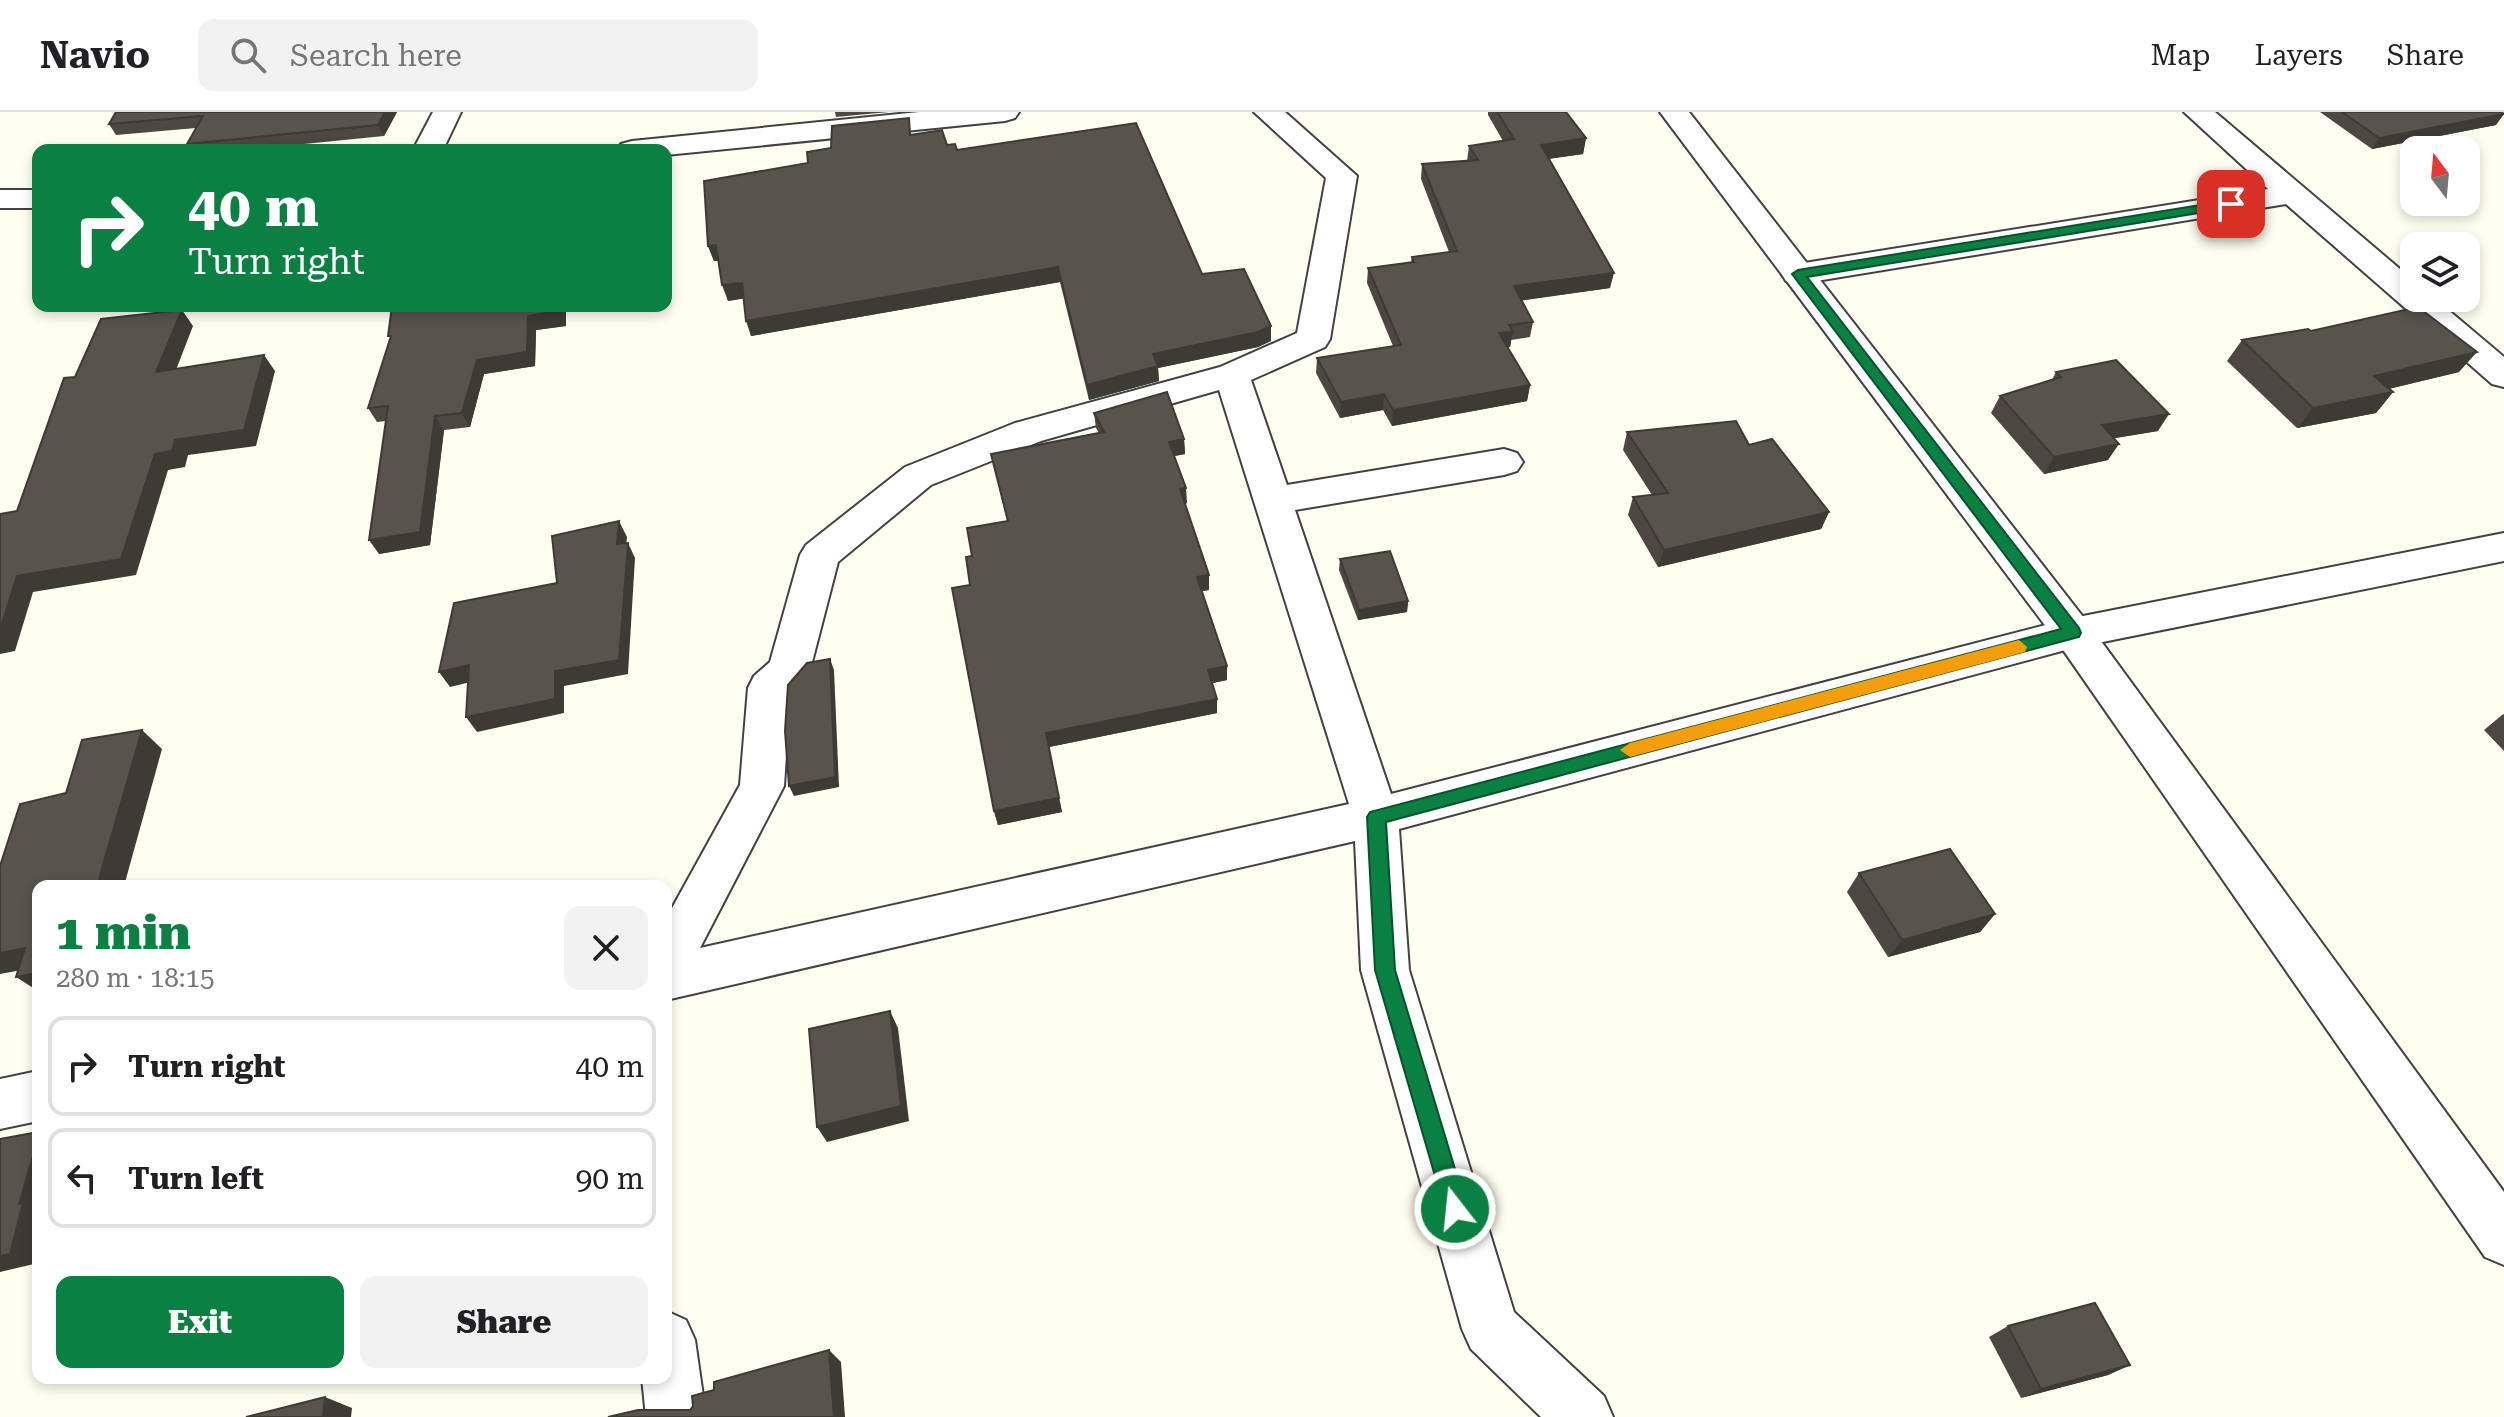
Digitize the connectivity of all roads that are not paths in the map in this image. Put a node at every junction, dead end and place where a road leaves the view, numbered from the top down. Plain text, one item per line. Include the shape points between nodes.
1 (447, 112) edge
2 (1005, 112) edge
3 (1268, 112) edge
4 (1674, 112) edge
5 (2198, 112) edge
6 (648, 140) edge
7 (431, 144) edge
8 (2292, 194) junction
9 (0, 199) edge
10 (32, 199) edge
11 (1798, 274) junction
12 (1232, 375) junction
13 (2504, 376) edge
14 (1504, 462) dead end
15 (1274, 500) junction
16 (2504, 547) edge
17 (2073, 633) junction
18 (1376, 817) junction
19 (672, 954) edge
20 (672, 977) edge
21 (32, 1097) edge
22 (0, 1104) edge
23 (2504, 1238) edge
24 (672, 1384) edge
25 (676, 1417) edge
26 (1583, 1417) edge

1 - 7 street
2 - 6 street
3 - 12 street via 1342,176 1313,339
4 - 11 street
5 - 8 street
8 - 11 street
8 - 13 street
9 - 10 street
11 - 17 street
12 - 15 street
12 - 19 street via 1028,432 918,476 820,555 789,670 769,688 762,786
14 - 15 street
15 - 18 street
16 - 17 street
17 - 18 street
17 - 23 street
18 - 20 street
18 - 26 street via 1385,970 1491,1329
21 - 22 street
24 - 25 street

